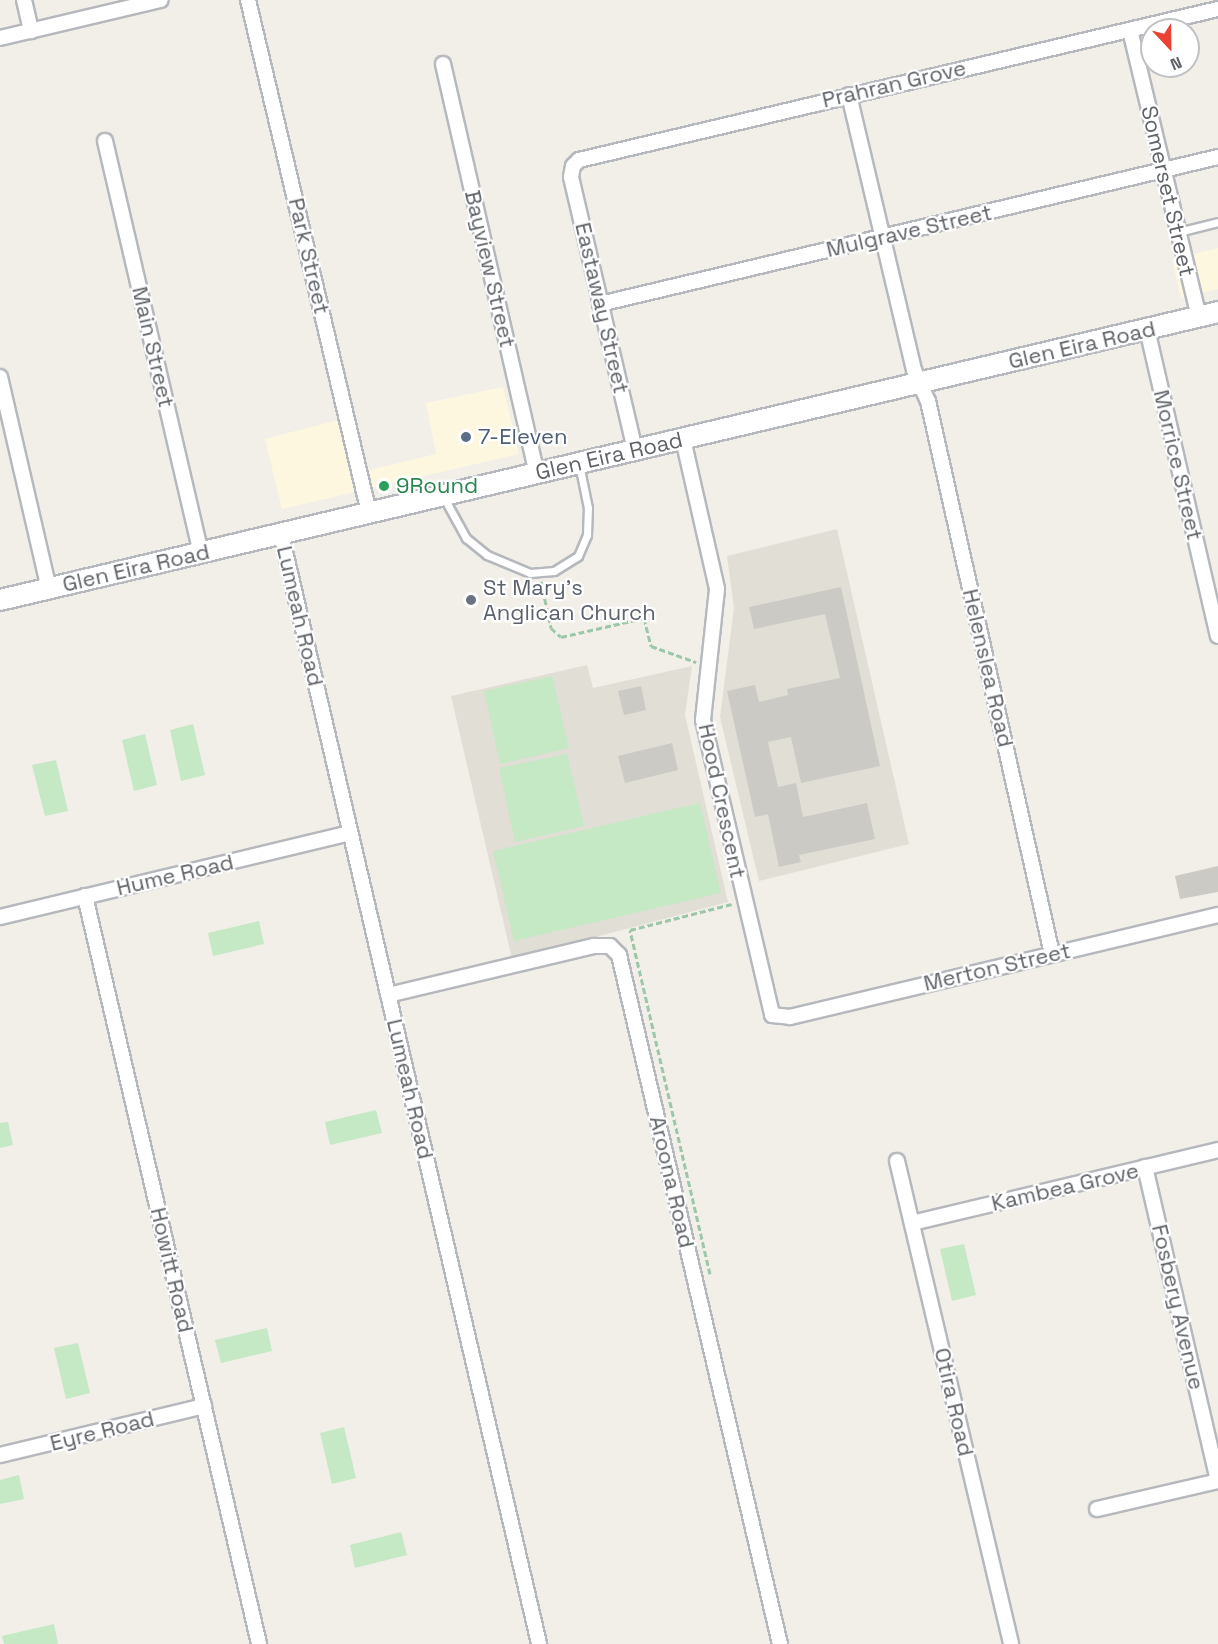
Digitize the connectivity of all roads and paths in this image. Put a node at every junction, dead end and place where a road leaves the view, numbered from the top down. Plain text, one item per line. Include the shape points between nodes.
1 (24, 0) edge
2 (161, 0) edge
3 (248, 0) edge
4 (1218, 9) edge
5 (1130, 30) junction
6 (31, 31) junction
7 (0, 38) edge
8 (443, 64) dead end
9 (849, 95) junction
10 (105, 141) dead end
11 (1218, 157) edge
12 (573, 166) joint
13 (1164, 170) junction
14 (1218, 222) edge
15 (1178, 232) junction
16 (883, 238) junction
17 (600, 304) junction
18 (1218, 312) edge
19 (1198, 317) junction
20 (1147, 329) junction
21 (0, 377) edge
22 (920, 383) junction
23 (683, 439) junction
24 (635, 450) junction
25 (579, 464) junction
26 (537, 473) junction
27 (443, 496) junction
28 (369, 513) junction
29 (281, 534) junction
30 (201, 553) junction
31 (540, 574) junction
32 (49, 589) junction
33 (0, 600) edge
34 (1218, 636) edge
35 (709, 666) junction
36 (350, 833) junction
37 (85, 896) junction
38 (744, 902) junction
39 (1218, 915) edge
40 (0, 917) edge
41 (630, 930) dead end
42 (1052, 954) junction
43 (388, 995) junction
44 (776, 1018) joint
45 (1218, 1150) edge
46 (897, 1161) dead end
47 (1145, 1167) junction
48 (912, 1223) junction
49 (204, 1406) junction
50 (0, 1455) edge
51 (1218, 1481) edge
52 (1097, 1509) dead end
53 (259, 1644) edge
54 (539, 1644) edge
55 (780, 1644) edge
56 (1011, 1644) edge

1 - 6 street
2 - 6 street
3 - 28 street, Park Street
4 - 5 street, Prahran Grove
5 - 9 street, Prahran Grove
5 - 13 street, Somerset Street
6 - 7 street
8 - 26 street, Bayview Street
9 - 12 street, Prahran Grove via 584,158
9 - 16 street, Helenslea Road
10 - 30 street, Main Street
11 - 13 street, Mulgrave Street
12 - 17 street, Eastaway Street via 571,174
13 - 15 street, Somerset Street
13 - 16 street, Mulgrave Street
14 - 15 lane
15 - 19 street, Somerset Street
16 - 17 street, Mulgrave Street
16 - 22 street, Helenslea Road
17 - 24 street, Eastaway Street
18 - 19 main road, Glen Eira Road
19 - 20 main road, Glen Eira Road
20 - 22 main road, Glen Eira Road
20 - 34 street, Morrice Street
21 - 32 street
22 - 23 main road, Glen Eira Road
22 - 42 street, Helenslea Road via 928,401
23 - 24 main road, Glen Eira Road
23 - 35 street, Hood Crescent via 717,589
24 - 25 main road, Glen Eira Road
25 - 26 main road, Glen Eira Road
25 - 31 lane via 588,508 583,547 563,567
26 - 27 main road, Glen Eira Road
27 - 28 main road, Glen Eira Road
27 - 31 lane via 458,528 476,547 500,562
28 - 29 main road, Glen Eira Road
29 - 30 main road, Glen Eira Road
29 - 36 street, Lumeah Road
30 - 32 main road, Glen Eira Road
31 - 35 path via 551,628 561,637 644,618 651,646
32 - 33 main road, Glen Eira Road
35 - 38 street, Hood Crescent via 704,720
36 - 37 street, Hume Road
36 - 43 street, Lumeah Road
37 - 40 street, Hume Road
37 - 49 street, Howitt Road
38 - 41 path
38 - 44 street, Hood Crescent via 769,1007
39 - 42 street, Merton Street
42 - 44 street, Merton Street
43 - 54 street, Lumeah Road
43 - 55 street, Aroona Road via 594,946 610,946 619,955
45 - 47 street, Kambea Grove
46 - 48 street, Otira Road
47 - 48 street, Kambea Grove
47 - 51 street, Fosbery Avenue
48 - 56 street, Otira Road
49 - 50 street, Eyre Road
49 - 53 street, Howitt Road
51 - 52 street

